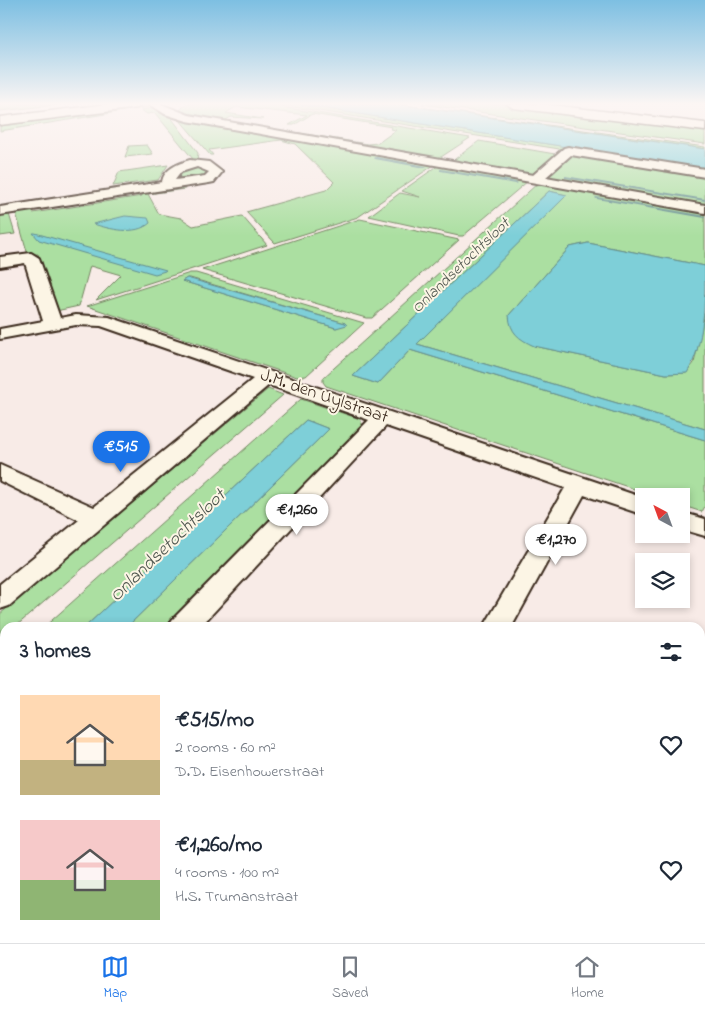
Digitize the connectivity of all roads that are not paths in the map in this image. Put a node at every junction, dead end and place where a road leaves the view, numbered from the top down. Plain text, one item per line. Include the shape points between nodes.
1 (359, 148) edge
2 (705, 172) edge
3 (536, 179) junction
4 (171, 186) dead end
5 (705, 208) edge
6 (0, 211) edge
7 (0, 262) edge
8 (53, 324) junction
9 (0, 334) edge
10 (267, 377) junction
11 (383, 417) junction
12 (0, 472) edge
13 (579, 484) junction
14 (635, 503) edge
15 (96, 518) junction
16 (690, 523) edge
17 (705, 528) edge
18 (0, 599) edge
19 (188, 622) edge
20 (500, 622) edge

1 - 3 street
2 - 3 street via 568,151
3 - 5 street
4 - 6 street
7 - 8 street via 31,258
8 - 9 street, J.M. den Uylstraat
8 - 10 street, J.M. den Uylstraat via 103,320
10 - 11 street, J.M. den Uylstraat
10 - 15 street
11 - 13 street, J.M. den Uylstraat
11 - 19 street
12 - 15 street
13 - 14 street, J.M. den Uylstraat
13 - 20 street
15 - 18 street
16 - 17 street

